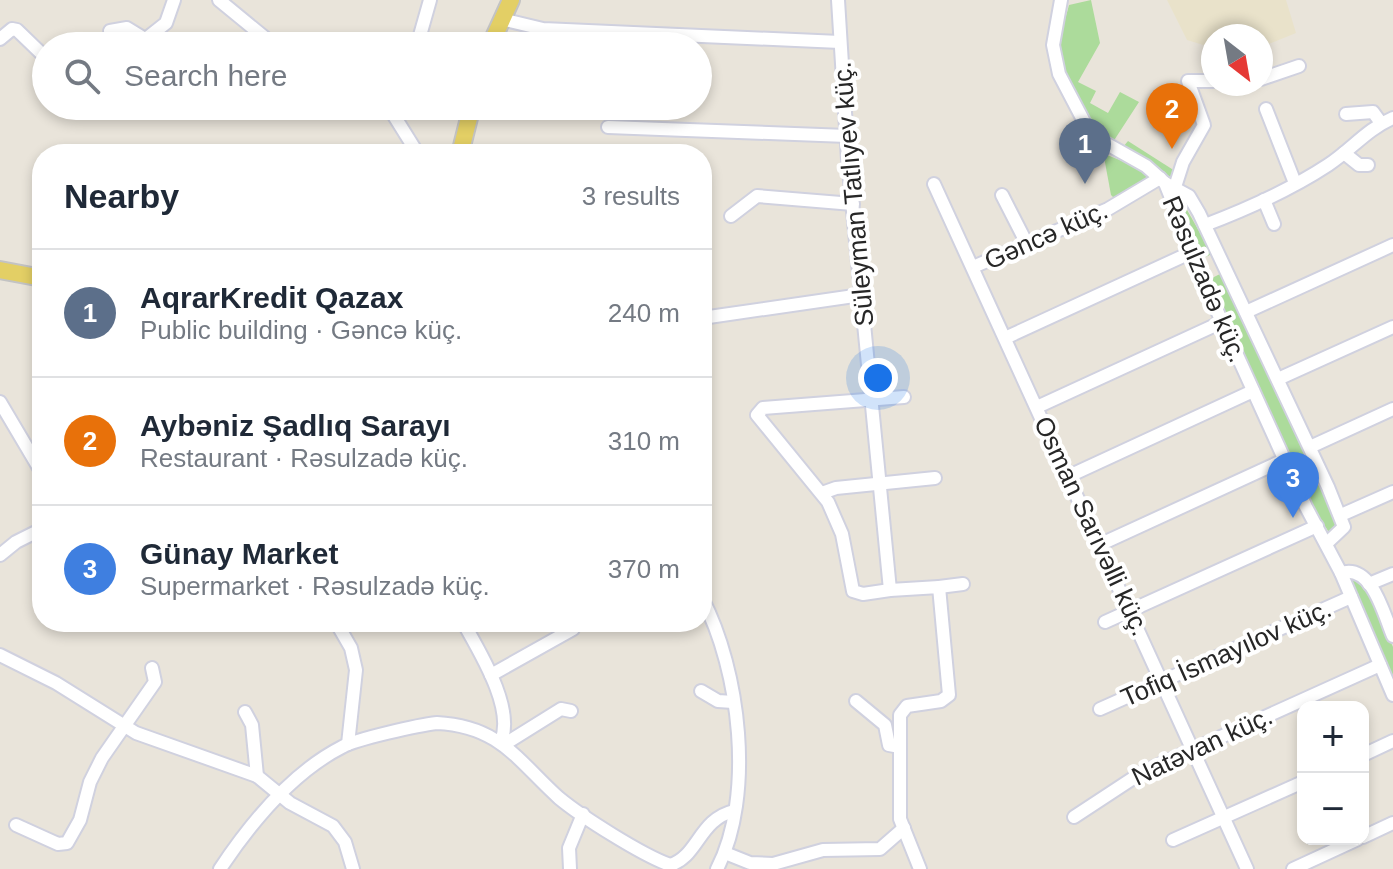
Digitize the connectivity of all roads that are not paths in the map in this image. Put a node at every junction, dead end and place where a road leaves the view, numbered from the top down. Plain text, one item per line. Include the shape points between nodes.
1 (174, 0) edge
2 (219, 0) edge
3 (430, 0) edge
4 (511, 0) edge
5 (838, 0) edge
6 (1061, 0) edge
7 (501, 19) junction
8 (110, 31) dead end
9 (131, 32) edge
10 (155, 32) edge
11 (258, 32) edge
12 (421, 32) edge
13 (496, 32) edge
14 (612, 32) edge
15 (712, 36) edge
16 (0, 39) edge
17 (840, 42) junction
18 (32, 44) edge
19 (1299, 66) dead end
20 (1273, 75) edge
21 (1201, 81) edge
22 (1266, 109) dead end
23 (1346, 114) dead end
24 (397, 120) edge
25 (468, 120) edge
26 (1387, 121) edge
27 (608, 127) dead end
28 (847, 136) junction
29 (412, 144) edge
30 (462, 144) edge
31 (1344, 153) junction
32 (1368, 165) dead end
33 (1167, 183) junction
34 (1295, 183) junction
35 (934, 184) dead end
36 (1002, 195) dead end
37 (1264, 200) junction
38 (853, 204) junction
39 (731, 216) dead end
40 (1274, 224) dead end
41 (1205, 225) junction
42 (1027, 244) junction
43 (1393, 245) edge
44 (1192, 252) junction
45 (973, 267) junction
46 (0, 270) edge
47 (32, 276) edge
48 (861, 295) junction
49 (1246, 312) junction
50 (712, 317) edge
51 (1222, 322) junction
52 (1393, 327) edge
53 (1005, 338) junction
54 (1278, 379) junction
55 (1253, 391) junction
56 (904, 397) dead end
57 (871, 400) junction
58 (0, 402) edge
59 (1037, 407) junction
60 (1393, 409) edge
61 (1310, 447) junction
62 (32, 456) edge
63 (1284, 460) junction
64 (1069, 476) junction
65 (935, 478) dead end
66 (879, 484) junction
67 (1393, 492) edge
68 (822, 493) junction
69 (1341, 515) junction
70 (1317, 526) junction
71 (32, 534) edge
72 (1327, 543) junction
73 (1101, 544) junction
74 (0, 555) edge
75 (1341, 573) junction
76 (1393, 574) edge
77 (963, 584) dead end
78 (1369, 584) junction
79 (939, 587) junction
80 (890, 590) junction
81 (1351, 597) junction
82 (1131, 610) junction
83 (712, 621) edge
84 (1105, 622) dead end
85 (342, 632) edge
86 (468, 632) edge
87 (568, 632) edge
88 (1393, 636) edge
89 (0, 655) edge
90 (1380, 665) junction
91 (152, 668) dead end
92 (491, 675) junction
93 (1163, 681) junction
94 (701, 691) dead end
95 (1393, 695) edge
96 (856, 701) dead end
97 (733, 702) junction
98 (1100, 709) dead end
99 (571, 711) dead end
100 (245, 712) dead end
101 (125, 727) junction
102 (1393, 741) edge
103 (503, 743) junction
104 (348, 744) junction
105 (900, 747) junction
106 (1193, 748) junction
107 (1369, 752) edge
108 (257, 776) junction
109 (1297, 785) edge
110 (281, 796) junction
111 (734, 811) junction
112 (583, 814) junction
113 (1074, 817) dead end
114 (1224, 818) junction
115 (1393, 823) edge
116 (16, 825) dead end
117 (904, 828) junction
118 (1369, 834) edge
119 (1173, 840) dead end
120 (1346, 845) edge
121 (725, 853) junction
122 (220, 869) edge
123 (353, 869) edge
124 (570, 869) edge
125 (717, 869) edge
126 (920, 869) edge
127 (1247, 869) edge
128 (1293, 869) edge

1 - 10 street via 166,23
2 - 11 street
3 - 12 street
4 - 7 main road
5 - 17 street, Süleyman Tatlıyev küç.
6 - 33 street, Rəsulzadə küç. via 1053,35 1055,60 1086,128 1102,144
7 - 13 main road
7 - 14 street via 543,29
8 - 9 street
15 - 17 street
16 - 18 street via 12,29
17 - 28 street, Süleyman Tatlıyev küç.
19 - 20 street
21 - 33 street via 1188,81 1204,125
22 - 34 street
23 - 26 street via 1373,112
24 - 29 street
25 - 30 main road
26 - 31 street
27 - 28 street
28 - 38 street, Süleyman Tatlıyev küç.
31 - 32 street via 1359,165
31 - 34 street
33 - 41 street via 1189,196
33 - 42 street, Gəncə küç.
33 - 44 street, Rəsulzadə küç.
34 - 37 street
35 - 45 street, Osman Sarıvəlli küç.
36 - 42 street
37 - 40 street
37 - 41 street
38 - 39 street via 757,196
38 - 48 street, Süleyman Tatlıyev küç.
41 - 49 street
42 - 45 street, Gəncə küç.
43 - 49 street
44 - 51 street, Rəsulzadə küç.
44 - 53 street
45 - 53 street, Osman Sarıvəlli küç.
46 - 47 main road
48 - 50 street
48 - 57 street, Süleyman Tatlıyev küç.
49 - 54 street
51 - 55 street, Rəsulzadə küç.
51 - 59 street
52 - 54 street
53 - 59 street, Osman Sarıvəlli küç.
54 - 61 street
55 - 63 street, Rəsulzadə küç.
55 - 64 street
56 - 57 street
57 - 66 street, Süleyman Tatlıyev küç.
57 - 68 street via 759,411 759,418
58 - 62 street
59 - 64 street, Osman Sarıvəlli küç.
60 - 61 street
61 - 69 street
63 - 70 street, Rəsulzadə küç.
63 - 73 street
64 - 73 street, Osman Sarıvəlli küç.
65 - 66 street
66 - 68 street
66 - 80 street, Süleyman Tatlıyev küç.
67 - 69 street
68 - 80 street via 842,534 853,591
69 - 72 street via 1344,531
70 - 72 street, Rəsulzadə küç.
70 - 82 street
71 - 74 street
72 - 75 street, Rəsulzadə küç.
73 - 82 street, Osman Sarıvəlli küç.
75 - 78 street via 1361,574
75 - 81 street
76 - 78 street
77 - 79 street
78 - 88 street
79 - 80 street
79 - 105 street via 949,695 902,709
81 - 90 street
81 - 93 street, Tofiq İsmayılov küç.
82 - 84 street
82 - 93 street, Osman Sarıvəlli küç.
83 - 97 street
85 - 104 street via 356,670
86 - 92 street
87 - 92 street
89 - 101 street
90 - 95 street
90 - 106 street, Natəvan küç.
91 - 101 street via 155,682
92 - 103 street via 504,719
93 - 98 street, Tofiq İsmayılov küç.
93 - 106 street, Osman Sarıvəlli küç.
94 - 97 street
96 - 105 street via 885,725 889,745
97 - 111 street via 741,762
99 - 103 street via 561,709
100 - 108 street via 252,725
101 - 108 street
101 - 116 street via 95,770 85,808 67,843
102 - 107 street
103 - 104 street via 437,723
103 - 112 street
104 - 110 street via 327,755
105 - 117 street
106 - 113 street, Natəvan küç. via 1127,780
106 - 114 street, Osman Sarıvəlli küç.
108 - 110 street
109 - 114 street
110 - 122 street
110 - 123 street via 341,834
111 - 112 street via 705,826 684,857 670,865
111 - 121 street
112 - 124 street via 569,848
114 - 119 street
114 - 127 street, Osman Sarıvəlli küç.
115 - 118 street
117 - 121 street via 880,849 823,850 773,864 750,863
117 - 126 street
120 - 128 street
121 - 125 street

